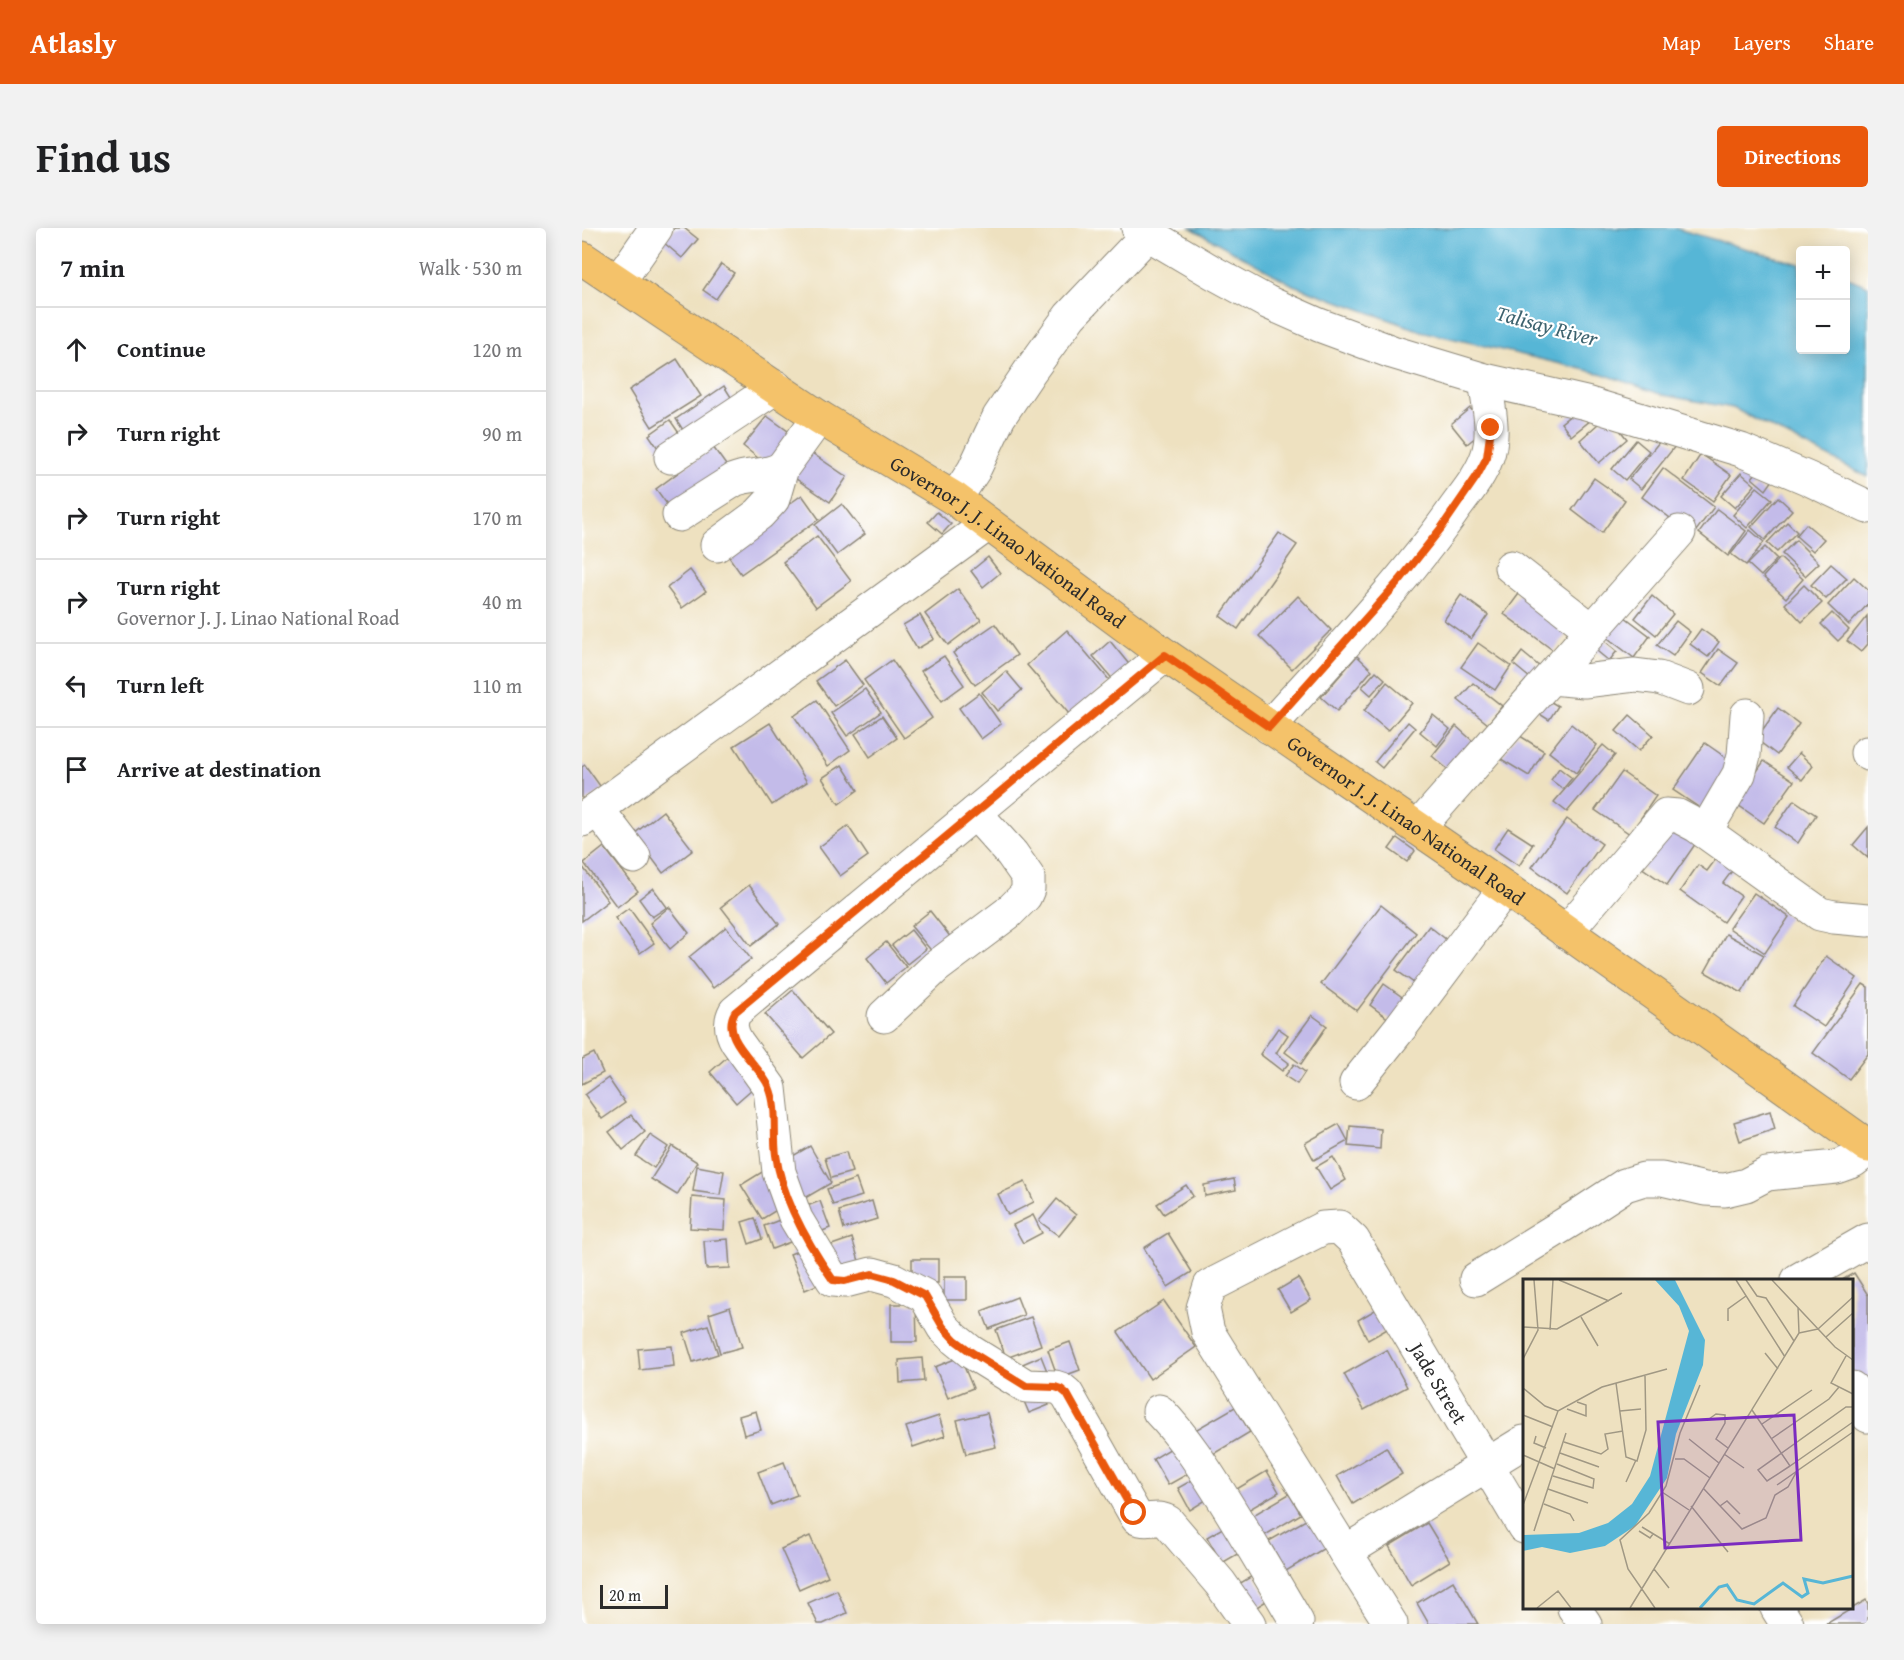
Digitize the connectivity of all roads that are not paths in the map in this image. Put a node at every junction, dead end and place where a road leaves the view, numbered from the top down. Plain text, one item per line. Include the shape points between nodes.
1 (656, 228) edge
2 (1143, 231) edge
3 (582, 258) edge
4 (620, 281) junction
5 (1485, 380) junction
6 (776, 387) junction
7 (819, 417) junction
8 (671, 457) dead end
9 (782, 468) junction
10 (955, 499) junction
11 (1868, 507) edge
12 (679, 514) dead end
13 (988, 524) junction
14 (1679, 532) dead end
15 (717, 545) dead end
16 (1511, 567) dead end
17 (1592, 630) junction
18 (1165, 655) junction
19 (1551, 678) junction
20 (1688, 689) dead end
21 (1747, 716) dead end
22 (1269, 727) junction
23 (975, 813) junction
24 (590, 815) edge
25 (1419, 828) junction
26 (1704, 832) junction
27 (634, 857) dead end
28 (1506, 888) junction
29 (1868, 920) edge
30 (1566, 932) junction
31 (884, 1016) dead end
32 (1356, 1083) dead end
33 (1868, 1146) edge
34 (1868, 1150) edge
35 (1868, 1240) edge
36 (1476, 1279) dead end
37 (1801, 1279) edge
38 (1853, 1391) edge
39 (1159, 1411) dead end
40 (1868, 1416) edge
41 (1523, 1443) edge
42 (1486, 1466) junction
43 (1523, 1525) edge
44 (1345, 1552) junction
45 (1575, 1609) edge
46 (1778, 1609) edge
47 (1295, 1623) edge
48 (1249, 1624) edge
49 (1391, 1624) edge
50 (1585, 1624) edge
51 (1787, 1624) edge

1 - 4 street
2 - 5 street via 1258,297 1319,325
2 - 10 street via 1050,344 999,417 974,470
3 - 4 main road, Governor J. J. Linao National Road
4 - 6 main road, Governor J. J. Linao National Road
5 - 11 street via 1596,406 1741,450
5 - 22 street via 1490,441 1477,476 1400,580
6 - 7 main road, Governor J. J. Linao National Road
6 - 8 street
7 - 9 street
7 - 10 main road, Governor J. J. Linao National Road
9 - 12 street via 734,480
9 - 15 street via 773,499
10 - 13 main road, Governor J. J. Linao National Road
13 - 18 main road, Governor J. J. Linao National Road
13 - 24 street
14 - 17 street
16 - 17 street
17 - 19 street
18 - 22 main road, Governor J. J. Linao National Road
18 - 23 street
19 - 20 street via 1584,681 1635,675 1659,678
19 - 25 street
21 - 26 street via 1739,774
22 - 25 main road, Governor J. J. Linao National Road
23 - 31 street via 1028,877 1025,896 936,967
23 - 48 street via 735,1012 732,1034 770,1088 779,1172 796,1219 833,1280 872,1274 894,1280 925,1296 943,1327 980,1358 1026,1386 1061,1389 1137,1518 1163,1518 1168,1522
24 - 27 street
25 - 28 main road, Governor J. J. Linao National Road
26 - 29 street via 1820,914
26 - 30 street via 1678,816 1666,815
28 - 30 main road, Governor J. J. Linao National Road
28 - 32 street
30 - 33 main road, Governor J. J. Linao National Road
34 - 36 street via 1836,1167 1767,1174 1725,1190 1662,1179 1625,1185
35 - 37 street
38 - 40 street
39 - 47 street via 1200,1460
41 - 42 street
42 - 43 street, Jade Street
42 - 44 street
42 - 44 street, Jade Street via 1353,1240 1339,1227 1323,1228 1210,1286 1203,1308 1208,1332
44 - 49 street
45 - 50 street
46 - 51 street

